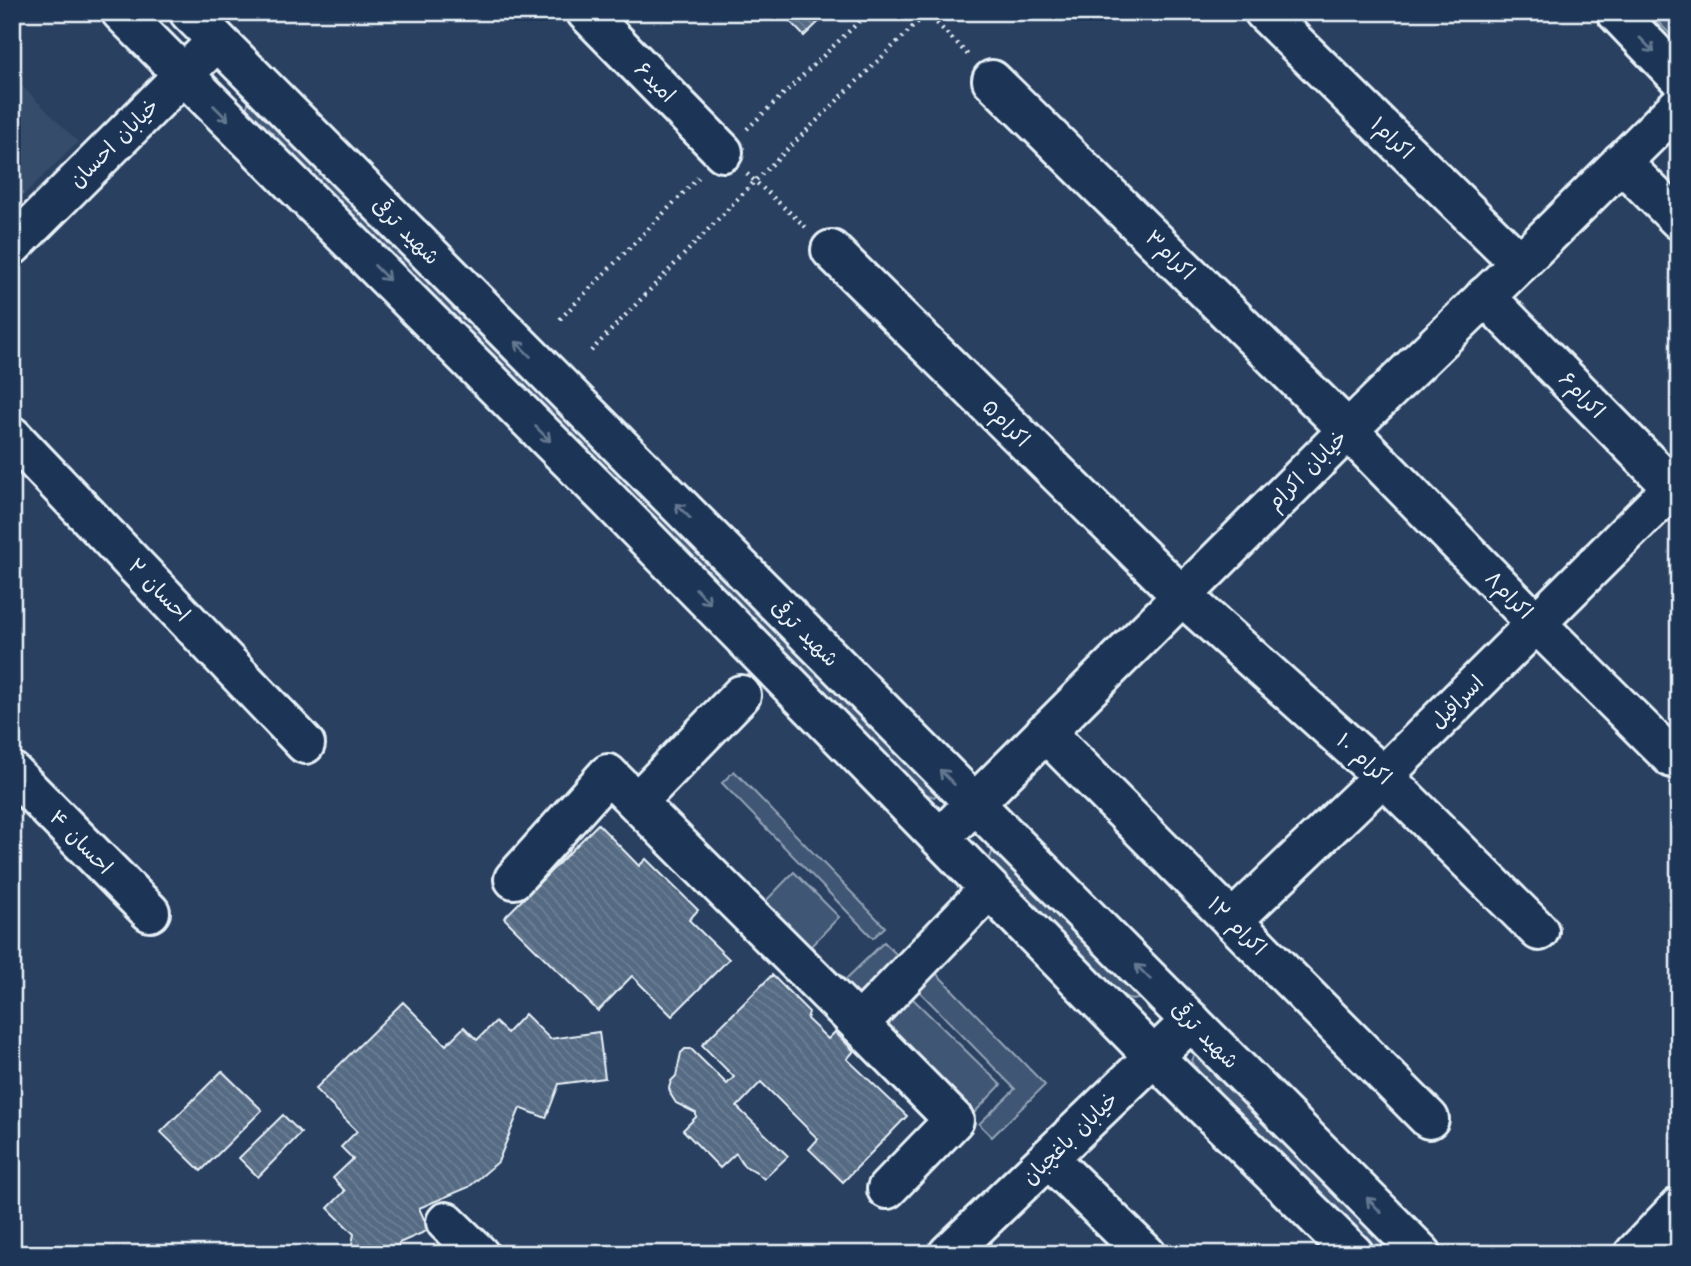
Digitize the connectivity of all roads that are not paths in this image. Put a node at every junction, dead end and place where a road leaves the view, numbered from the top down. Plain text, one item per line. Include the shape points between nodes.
1 (121, 12) edge
2 (189, 12) edge
3 (586, 12) edge
4 (1264, 12) edge
5 (1616, 12) edge
6 (217, 41) junction
7 (183, 75) junction
8 (1679, 78) edge
9 (992, 80) road end
10 (1679, 105) edge
11 (723, 152) road end
12 (1621, 162) junction
13 (1679, 220) edge
14 (12, 246) edge
15 (831, 250) road end
16 (1520, 263) junction
17 (1485, 296) junction
18 (1348, 430) junction
19 (12, 436) edge
20 (1677, 488) edge
21 (1181, 596) junction
22 (1536, 623) junction
23 (741, 695) dead end
24 (1045, 732) junction
25 (305, 744) dead end
26 (1672, 758) dead end
27 (12, 772) edge
28 (1383, 776) junction
29 (637, 802) junction
30 (974, 804) junction
31 (940, 839) junction
32 (514, 879) dead end
33 (989, 889) junction
34 (150, 912) dead end
35 (1232, 921) junction
36 (1539, 931) dead end
37 (1191, 1020) junction
38 (859, 1024) junction
39 (1154, 1057) junction
40 (1429, 1119) dead end
41 (1048, 1158) junction
42 (887, 1189) dead end
43 (1679, 1207) edge
44 (446, 1222) dead end
45 (479, 1254) edge
46 (948, 1254) edge
47 (1146, 1254) edge
48 (1354, 1254) edge
49 (1422, 1254) edge
50 (1634, 1254) edge

1 - 7 street
2 - 6 street, شهید ترقی
3 - 11 street, امید۶
4 - 16 street, اکرام۱
5 -> 8 street
6 - 7 street, خیابان احسان
30 -> 6 street, شهید ترقی
7 - 14 street, خیابان احسان
7 -> 31 street
9 - 18 street, اکرام۳
10 - 12 street, خیابان اکرام
12 - 13 street
12 - 16 street, خیابان اکرام
15 - 21 street, اکرام۵
16 - 17 street, خیابان اکرام
17 - 18 street, خیابان اکرام
17 - 20 street, اکرام۶
18 - 21 street, خیابان اکرام
18 - 22 street, اکرام۸
19 - 25 street, احسان ۲
20 - 22 street, اسرافیل
21 - 24 street, خیابان اکرام
21 - 28 street, اکرام ۱۰
22 - 26 street, اکرام۸
22 - 28 street, اسرافیل
23 - 29 street
24 - 30 street, خیابان اکرام
24 - 35 street, اکرام ۱۲
27 - 34 street, احسان ۴
28 - 35 street, اسرافیل
28 - 36 street, اکرام ۱۰
29 - 32 street via 608,774
29 - 38 street
30 - 31 street, خیابان اکرام
37 -> 30 street, شهید ترقی
31 - 33 street
33 - 38 street
33 - 39 street
35 - 40 street, اکرام ۱۲
37 - 39 street, خیابان باغچبان
49 -> 37 street, شهید ترقی
38 - 42 street via 954,1120
39 - 41 street, خیابان باغچبان
39 - 48 street
41 - 46 street, خیابان باغچبان
41 - 47 street
43 - 50 street
44 - 45 street

